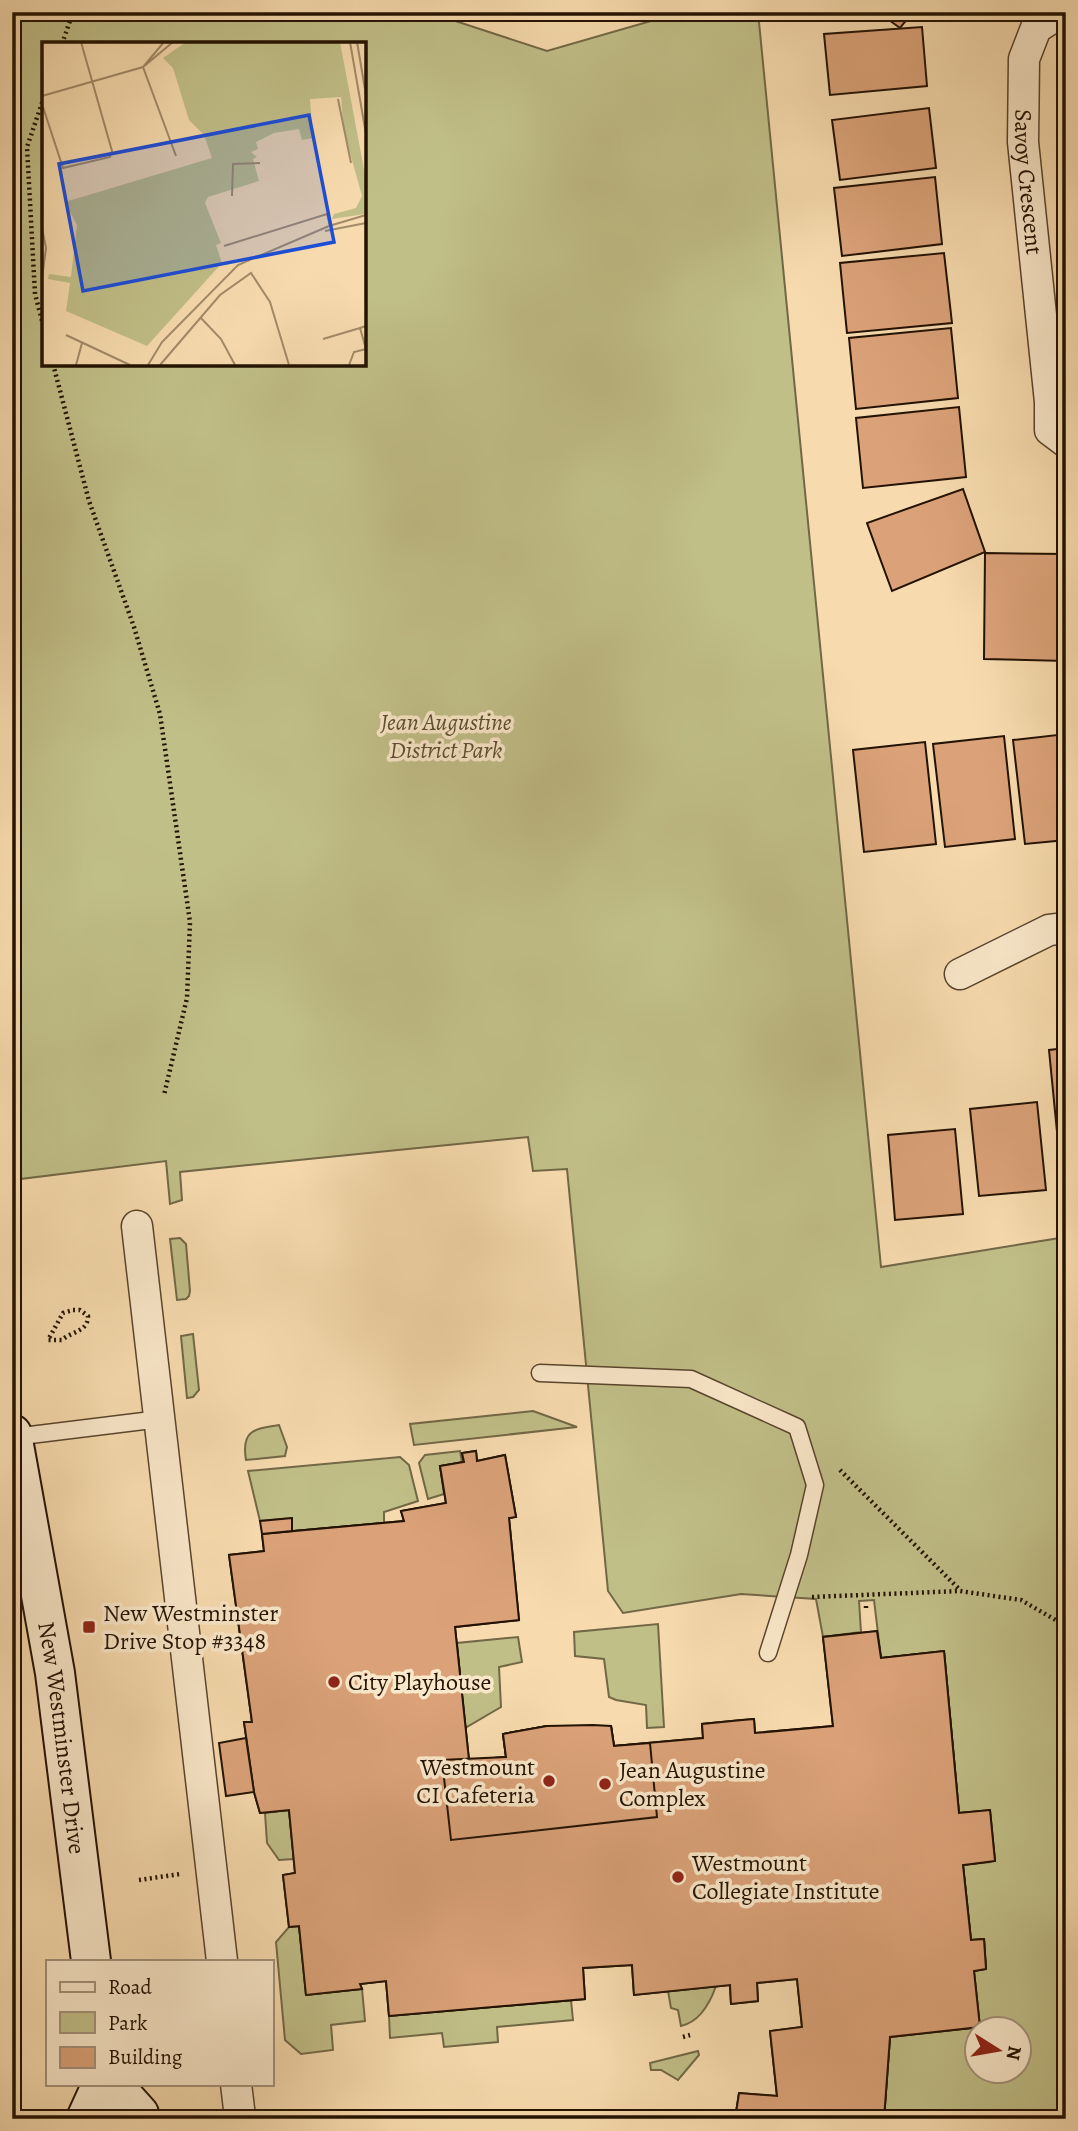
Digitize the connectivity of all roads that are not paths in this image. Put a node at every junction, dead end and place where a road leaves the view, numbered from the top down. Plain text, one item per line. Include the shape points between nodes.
1 (1060, 12) edge
2 (1066, 442) edge
3 (1066, 928) edge
4 (960, 974) dead end
5 (137, 1226) dead end
6 (540, 1373) dead end
7 (160, 1419) junction
8 (13, 1436) edge
9 (768, 1653) dead end
10 (91, 1960) edge
11 (222, 1960) edge
12 (101, 2086) edge
13 (114, 2086) edge
14 (236, 2086) edge
15 (233, 2118) edge
16 (86, 2119) edge
17 (139, 2119) edge

1 - 2 street, Savoy Crescent via 1036,28 1024,59 1023,142 1050,430
3 - 4 street via 1049,930
5 - 7 street
6 - 9 lane via 691,1379 797,1427 815,1485
7 - 8 lane
7 - 11 street
8 - 10 street, New Westminster Drive via 55,1673
12 - 16 street
13 - 17 street
14 - 15 street

